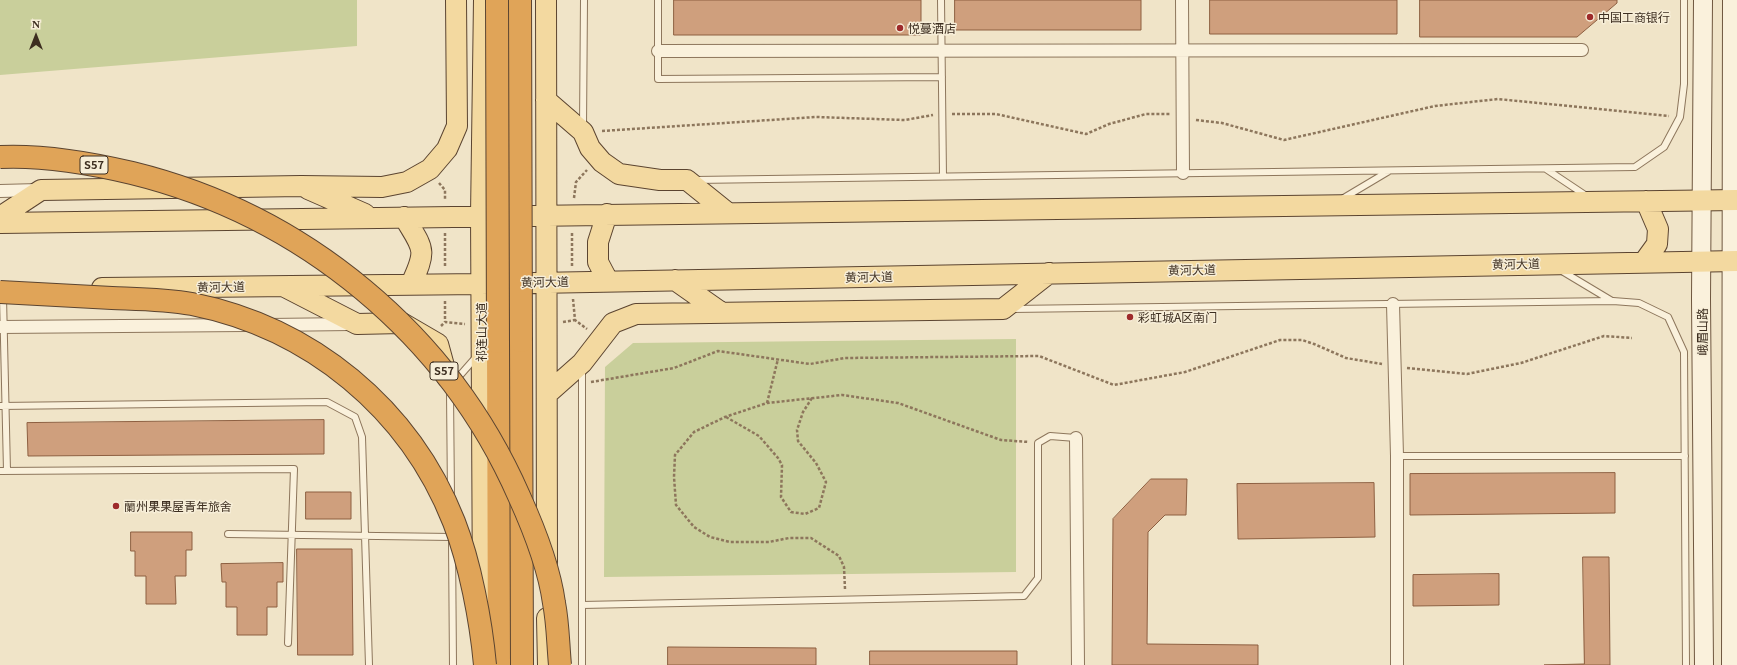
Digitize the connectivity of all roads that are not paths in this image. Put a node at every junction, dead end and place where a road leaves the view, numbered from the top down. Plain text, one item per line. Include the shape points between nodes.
1 (456, 0) edge
2 (484, 0) edge
3 (497, 0) edge
4 (520, 0) edge
5 (546, 0) edge
6 (584, 0) edge
7 (658, 0) edge
8 (941, 0) edge
9 (1182, 0) edge
10 (1684, 0) edge
11 (1703, 0) edge
12 (1732, 0) edge
13 (942, 50) junction
14 (1182, 50) junction
15 (1582, 50) dead end
16 (658, 51) junction
17 (942, 77) junction
18 (546, 100) junction
19 (583, 132) junction
20 (0, 157) edge
21 (1546, 168) junction
22 (1391, 170) junction
23 (1183, 172) junction
24 (943, 176) junction
25 (687, 180) junction
26 (301, 186) junction
27 (41, 190) junction
28 (0, 191) edge
29 (1734, 200) edge
30 (1646, 201) junction
31 (1703, 201) junction
32 (1596, 202) junction
33 (1332, 205) junction
34 (728, 213) junction
35 (607, 214) junction
36 (481, 215) junction
37 (546, 215) junction
38 (404, 216) junction
39 (0, 217) edge
40 (370, 217) junction
41 (0, 223) edge
42 (1702, 261) junction
43 (1734, 261) edge
44 (1644, 262) junction
45 (1550, 264) junction
46 (1049, 273) junction
47 (675, 280) junction
48 (608, 281) junction
49 (547, 282) junction
50 (411, 284) junction
51 (481, 284) junction
52 (282, 286) junction
53 (1, 290) edge
54 (1613, 301) junction
55 (1393, 304) junction
56 (1003, 309) junction
57 (722, 313) junction
58 (357, 324) junction
59 (2, 327) edge
60 (482, 351) junction
61 (582, 363) junction
62 (450, 387) junction
63 (547, 394) junction
64 (3, 406) edge
65 (1076, 438) joint
66 (1397, 456) junction
67 (1685, 456) junction
68 (0, 471) edge
69 (7, 471) junction
70 (228, 534) dead end
71 (292, 535) junction
72 (366, 536) junction
73 (452, 537) junction
74 (582, 605) junction
75 (288, 643) dead end
76 (369, 665) edge
77 (453, 665) edge
78 (484, 665) edge
79 (499, 665) edge
80 (522, 665) edge
81 (548, 665) edge
82 (560, 665) edge
83 (582, 665) edge
84 (1078, 665) edge
85 (1397, 665) edge
86 (1686, 665) edge
87 (1704, 665) edge
88 (1731, 665) edge

1 - 26 main road via 457,126 447,149 430,169 407,182 382,187
2 - 36 main road, 祁连山大道
3 - 79 highway, bridge
4 - 80 highway, bridge
5 - 18 main road
6 - 19 lane
7 - 16 lane
8 - 13 lane
9 - 14 street
10 - 21 lane via 1684,84 1680,118 1664,148 1635,167
11 - 31 street, 峨眉山路
12 - 29 street
13 - 14 street
13 - 16 street
13 - 17 lane
14 - 15 street
14 - 23 street
16 - 17 lane via 658,79
17 - 24 lane
18 - 19 main road
18 - 37 main road
19 - 25 main road via 598,158 619,174 660,180
20 - 82 highway, S57, bridge via 44,158 80,163 115,169 185,188 245,213 283,233 371,295 423,346 446,373 499,453 526,511 547,571 554,602
21 - 22 lane
21 - 32 lane
22 - 23 lane
22 - 33 lane
23 - 24 lane
24 - 25 lane
25 - 34 main road
26 - 27 main road
26 - 40 main road
27 - 28 street
27 - 39 main road
29 - 31 main road
29 - 43 street
30 - 31 main road
30 - 32 main road
30 - 44 main road via 1658,229 1657,244
31 - 42 street, 峨眉山路
32 - 33 main road
33 - 34 main road
34 - 35 main road
35 - 37 main road
35 - 48 main road via 598,242 598,262
36 - 37 main road
36 - 38 main road
36 - 51 main road, 祁连山大道
37 - 49 main road
38 - 40 main road
38 - 50 main road via 422,247 422,262
40 - 41 main road
42 - 43 main road, 黄河大道
42 - 44 main road, 黄河大道
42 - 87 street, 峨眉山路
43 - 88 street
44 - 45 main road, 黄河大道
45 - 46 main road, 黄河大道
45 - 54 lane
46 - 47 main road, 黄河大道
46 - 56 main road
47 - 48 main road, 黄河大道
47 - 57 main road
48 - 49 main road, 黄河大道
49 - 51 main road, 黄河大道
49 - 63 main road
50 - 51 main road, 黄河大道
50 - 52 main road, 黄河大道
51 - 60 main road, 祁连山大道
52 - 53 main road, 黄河大道
52 - 58 main road
53 - 59 lane
53 - 78 highway, bridge via 162,300 217,310 275,331 340,370 361,387 399,427 416,449 444,497 459,536 470,576
54 - 55 lane
54 - 67 lane via 1639,303 1668,317 1684,352
55 - 56 lane
55 - 66 street
56 - 57 main road
57 - 61 main road via 636,314 613,324
58 - 59 street
58 - 62 main road via 402,323 438,344
59 - 64 lane
60 - 62 lane
60 - 78 main road, 祁连山大道
61 - 63 main road
61 - 74 lane
62 - 73 lane
63 - 81 main road
64 - 69 lane
64 - 72 lane via 327,402 355,417 359,426 362,437
65 - 74 lane via 1050,436 1038,443 1038,578 1024,596
65 - 84 street
66 - 67 lane
66 - 85 street
67 - 86 lane
68 - 69 lane
69 - 71 lane via 294,469
70 - 71 lane
71 - 72 lane
71 - 75 lane
72 - 73 lane
72 - 76 lane
73 - 77 lane
74 - 83 lane

